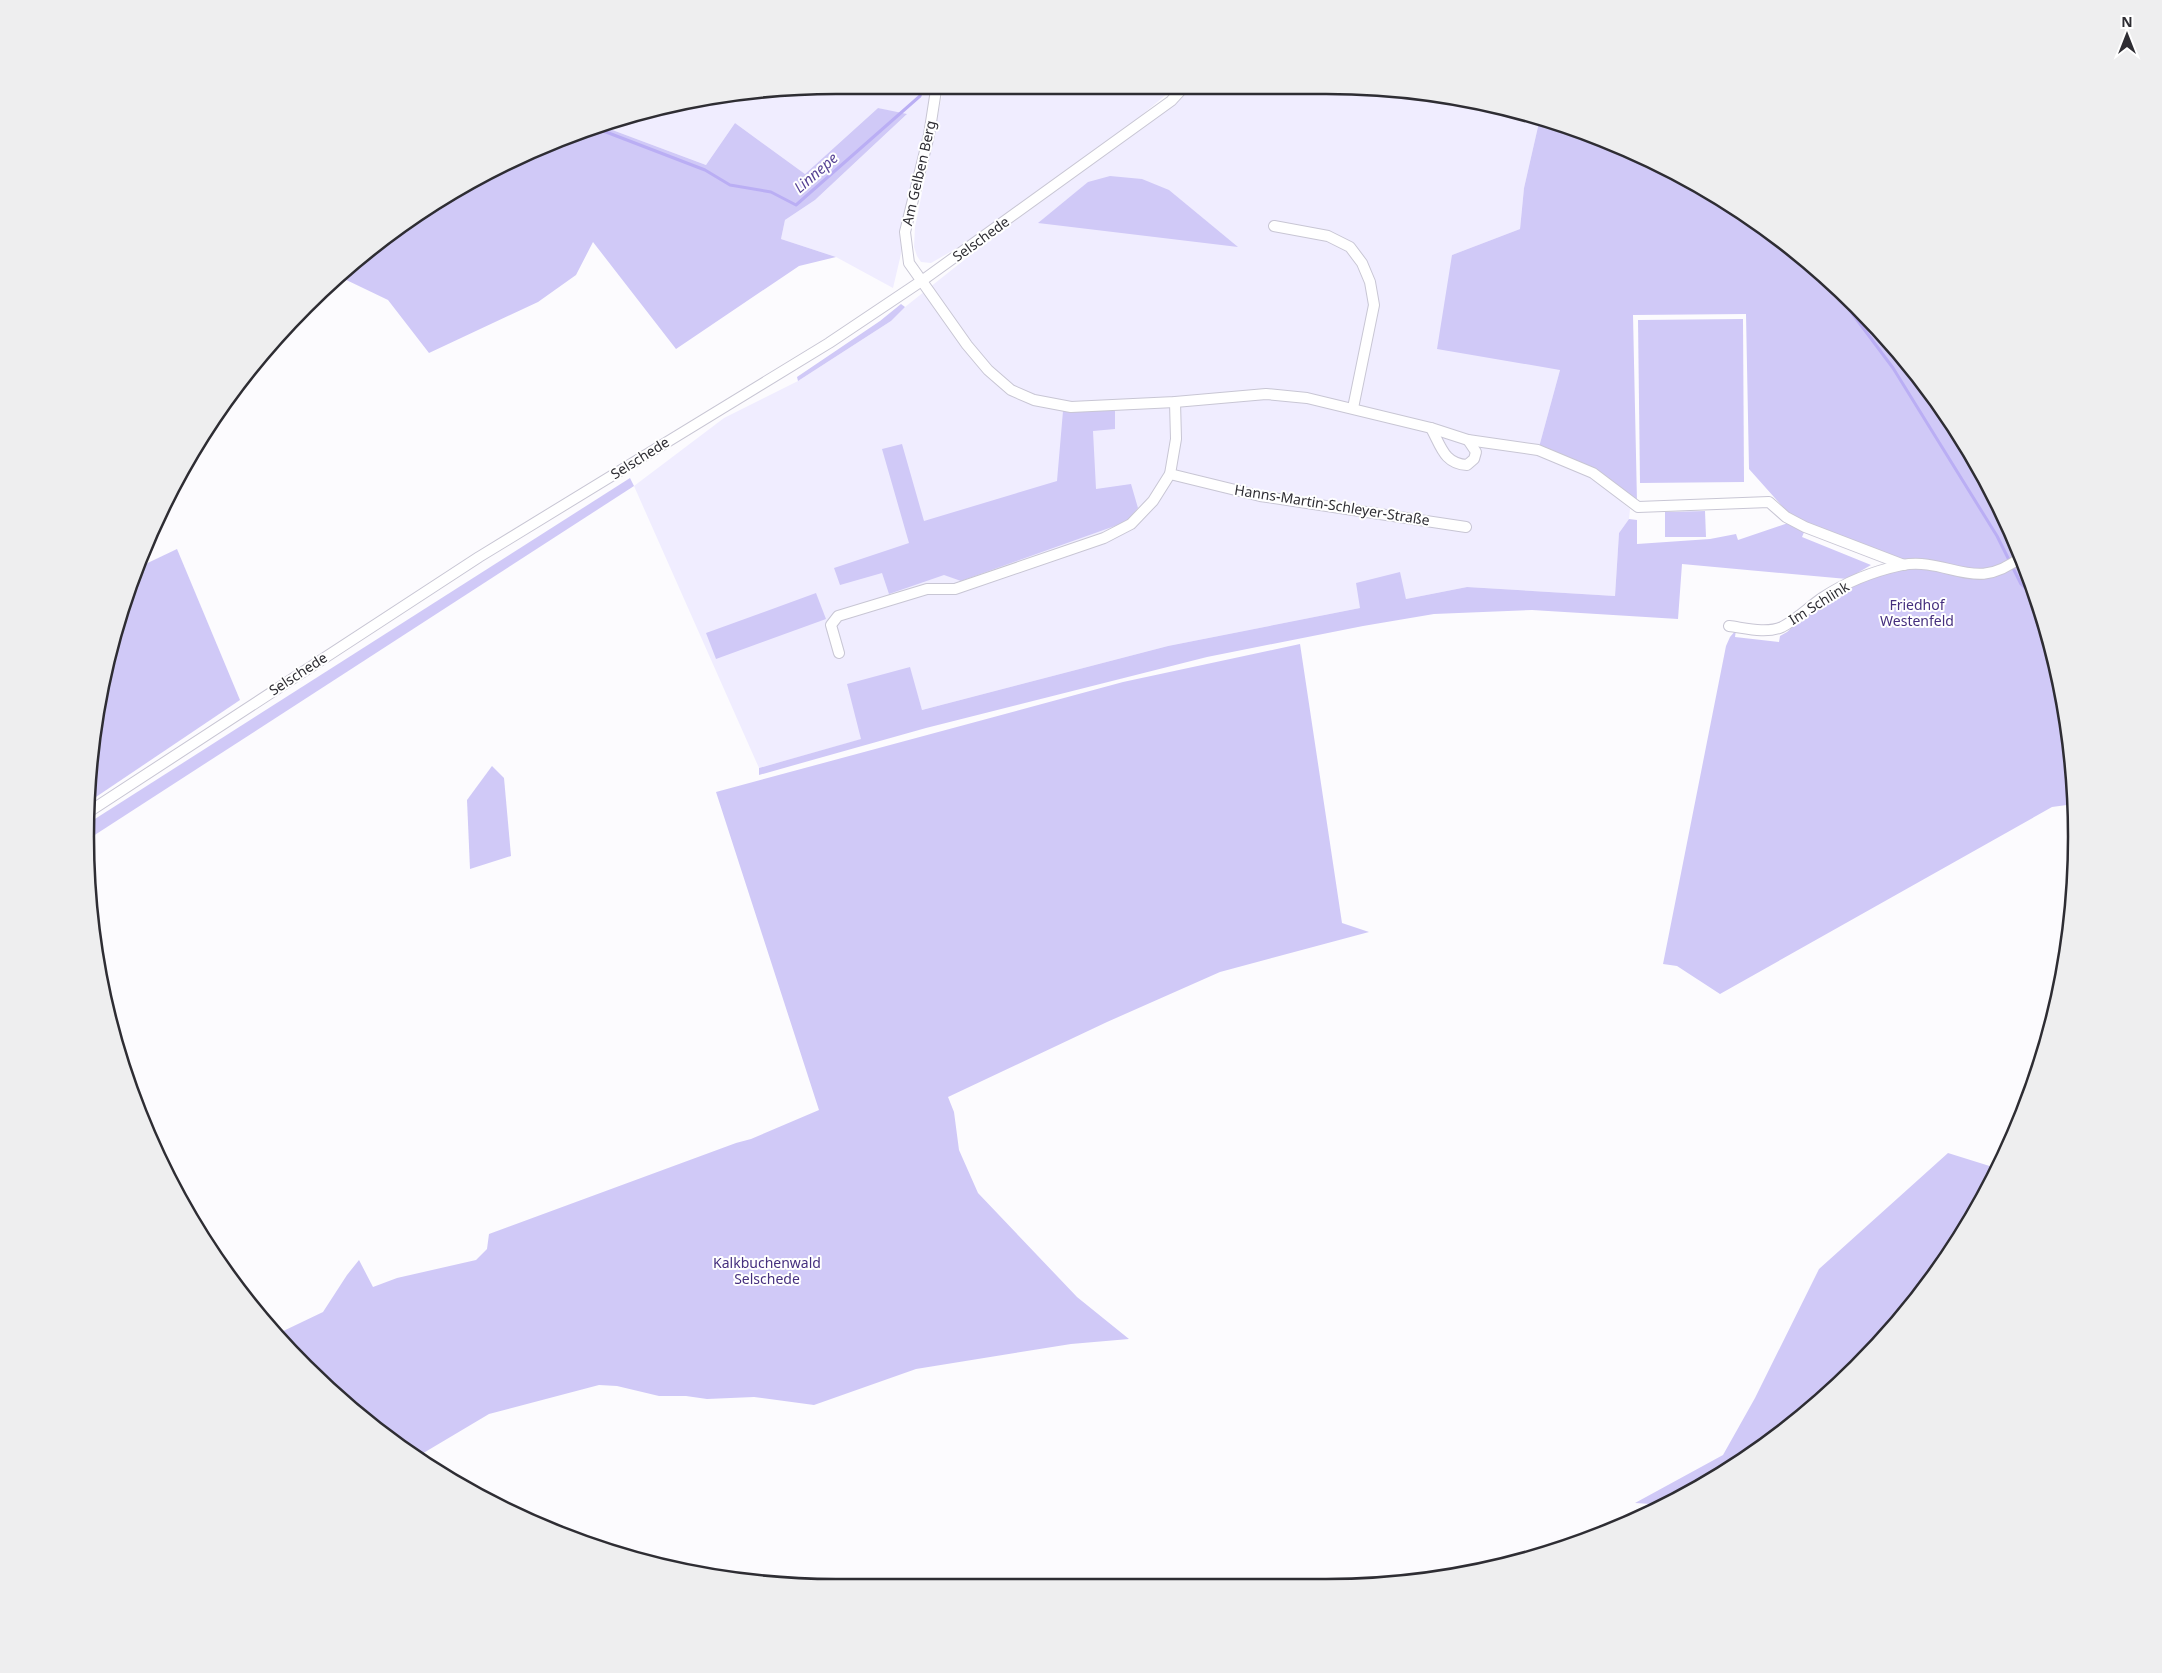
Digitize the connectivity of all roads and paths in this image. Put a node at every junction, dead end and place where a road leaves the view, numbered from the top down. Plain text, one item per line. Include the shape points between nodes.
1 (935, 94) edge
2 (1177, 94) edge
3 (1274, 226) dead end
4 (923, 280) junction
5 (1175, 402) junction
6 (1352, 408) junction
7 (1431, 428) junction
8 (1468, 440) junction
9 (1170, 474) junction
10 (1466, 527) dead end
11 (2015, 561) edge
12 (1904, 565) junction
13 (1729, 626) dead end
14 (840, 653) dead end
15 (95, 808) edge

1 - 4 street, Am Gelben Berg via 929,135 905,232 909,263
2 - 4 street, Selschede
3 - 6 street via 1328,236 1350,247 1362,263 1374,305
4 - 5 street via 968,346 988,370 1012,390 1034,400 1071,407
4 - 15 street, Selschede via 829,342 479,557
5 - 6 street via 1266,394 1307,398
5 - 9 street via 1176,438
6 - 7 street
7 - 8 street
7 - 8 street via 1447,458 1456,464 1467,465 1474,459 1476,452
8 - 12 street via 1538,450 1593,473 1638,507 1769,502 1786,517 1805,527
9 - 10 street, Hanns-Martin-Schleyer-Straße via 1260,496
9 - 14 street via 1153,501 1131,524 1104,538 955,589 927,589 838,616 831,625
11 - 12 street, Im Schlink via 1983,575 1968,575 1932,566
12 - 13 street, Im Schlink via 1878,571 1837,588 1781,627 1764,630

